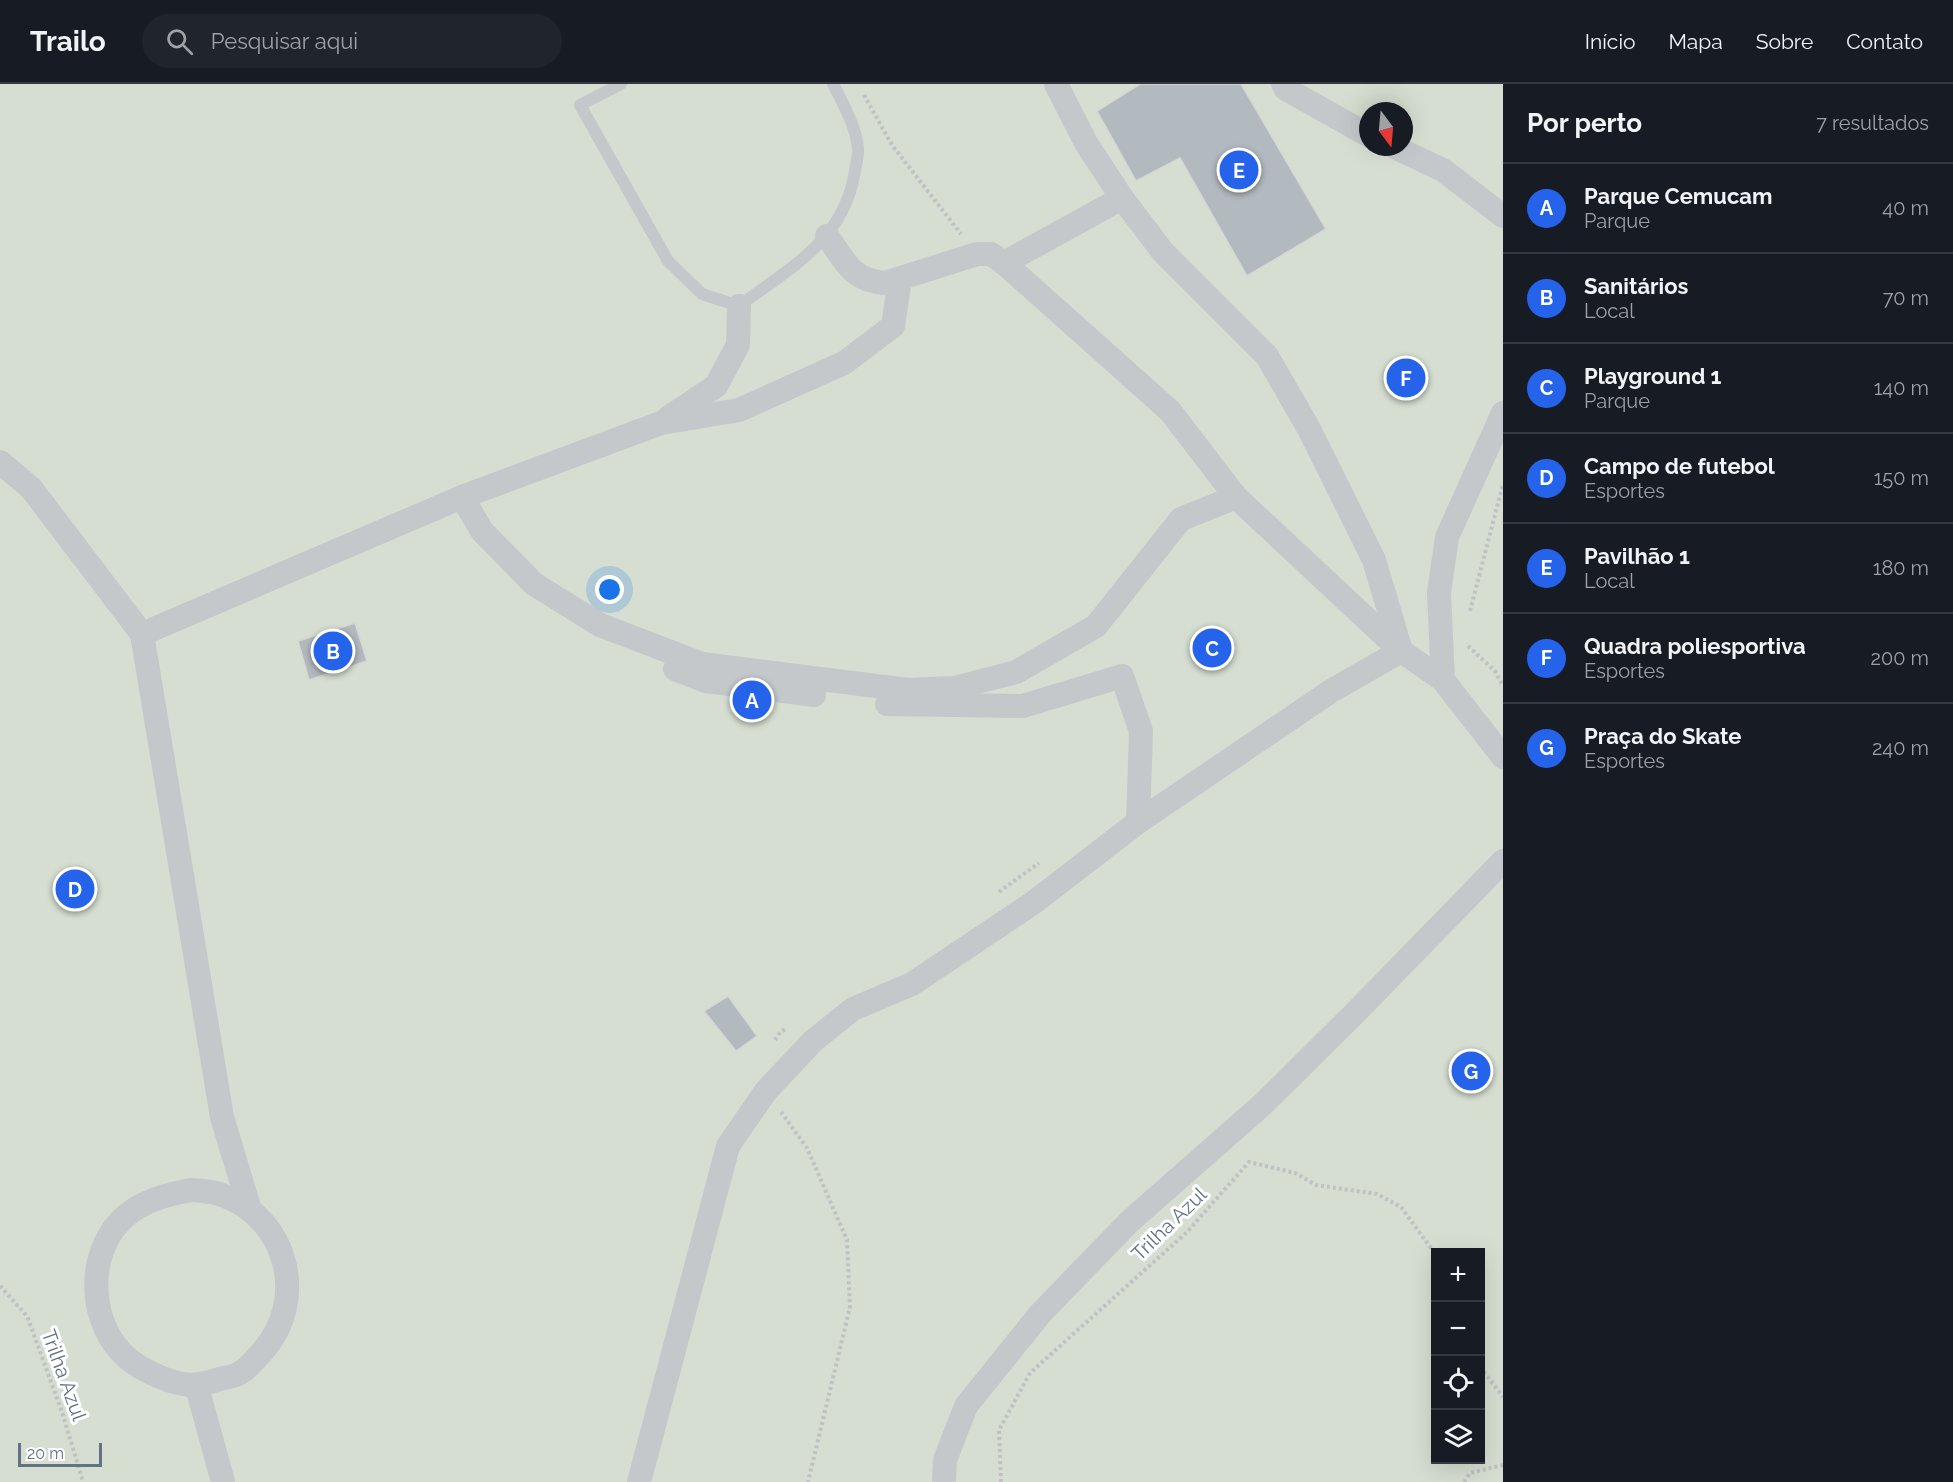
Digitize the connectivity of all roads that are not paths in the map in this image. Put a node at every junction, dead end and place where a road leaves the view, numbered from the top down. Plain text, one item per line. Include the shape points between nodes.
1 (621, 84) edge
2 (833, 84) edge
3 (1056, 84) edge
4 (1283, 84) edge
5 (1359, 131) edge
6 (1413, 156) edge
7 (1122, 198) junction
8 (1503, 216) edge
9 (827, 236) junction
10 (1004, 263) junction
11 (900, 279) junction
12 (739, 306) junction
13 (1503, 413) edge
14 (661, 423) junction
15 (0, 462) edge
16 (1236, 496) junction
17 (462, 497) junction
18 (534, 584) junction
19 (142, 634) junction
20 (1401, 651) junction
21 (1443, 680) junction
22 (1503, 757) edge
23 (1138, 822) junction
24 (1503, 861) edge
25 (249, 1207) junction
26 (196, 1387) junction
27 (223, 1482) edge
28 (639, 1482) edge
29 (944, 1482) edge

1 - 12 lane via 580,105 668,261 702,294
2 - 9 lane via 859,149 850,200
3 - 7 street via 1086,143
4 - 5 street
6 - 8 street via 1443,170
7 - 10 street
7 - 20 street via 1163,252 1267,356 1309,429 1374,560
9 - 11 street via 856,276 885,284
9 - 12 lane via 802,261
10 - 11 street via 992,254 977,254
10 - 16 street via 1170,411
11 - 14 street via 893,326 844,363 740,410
12 - 14 street via 738,345 716,386
13 - 21 street via 1448,537 1439,593
14 - 17 street
15 - 19 street via 31,488
16 - 18 street via 1181,519 1095,626 1016,672 954,688 908,690 702,664 600,625
16 - 20 street
17 - 18 street via 482,531
17 - 19 street
18 - 23 street via 595,638 706,681 907,706 1023,706 1122,676 1141,731
19 - 25 street via 222,1117
20 - 21 street
20 - 23 street via 1331,691
21 - 22 street
23 - 28 street via 1033,903 912,984 853,1009 813,1041 766,1091 728,1146
24 - 29 street via 1262,1105 1129,1222 1040,1314 966,1406 945,1460
25 - 26 street via 270,1228 284,1255 289,1284 286,1313 273,1340 238,1374
25 - 26 street via 221,1194 191,1190 160,1196 133,1210 112,1232 99,1260 95,1290 101,1320 116,1347 139,1368
26 - 27 street

